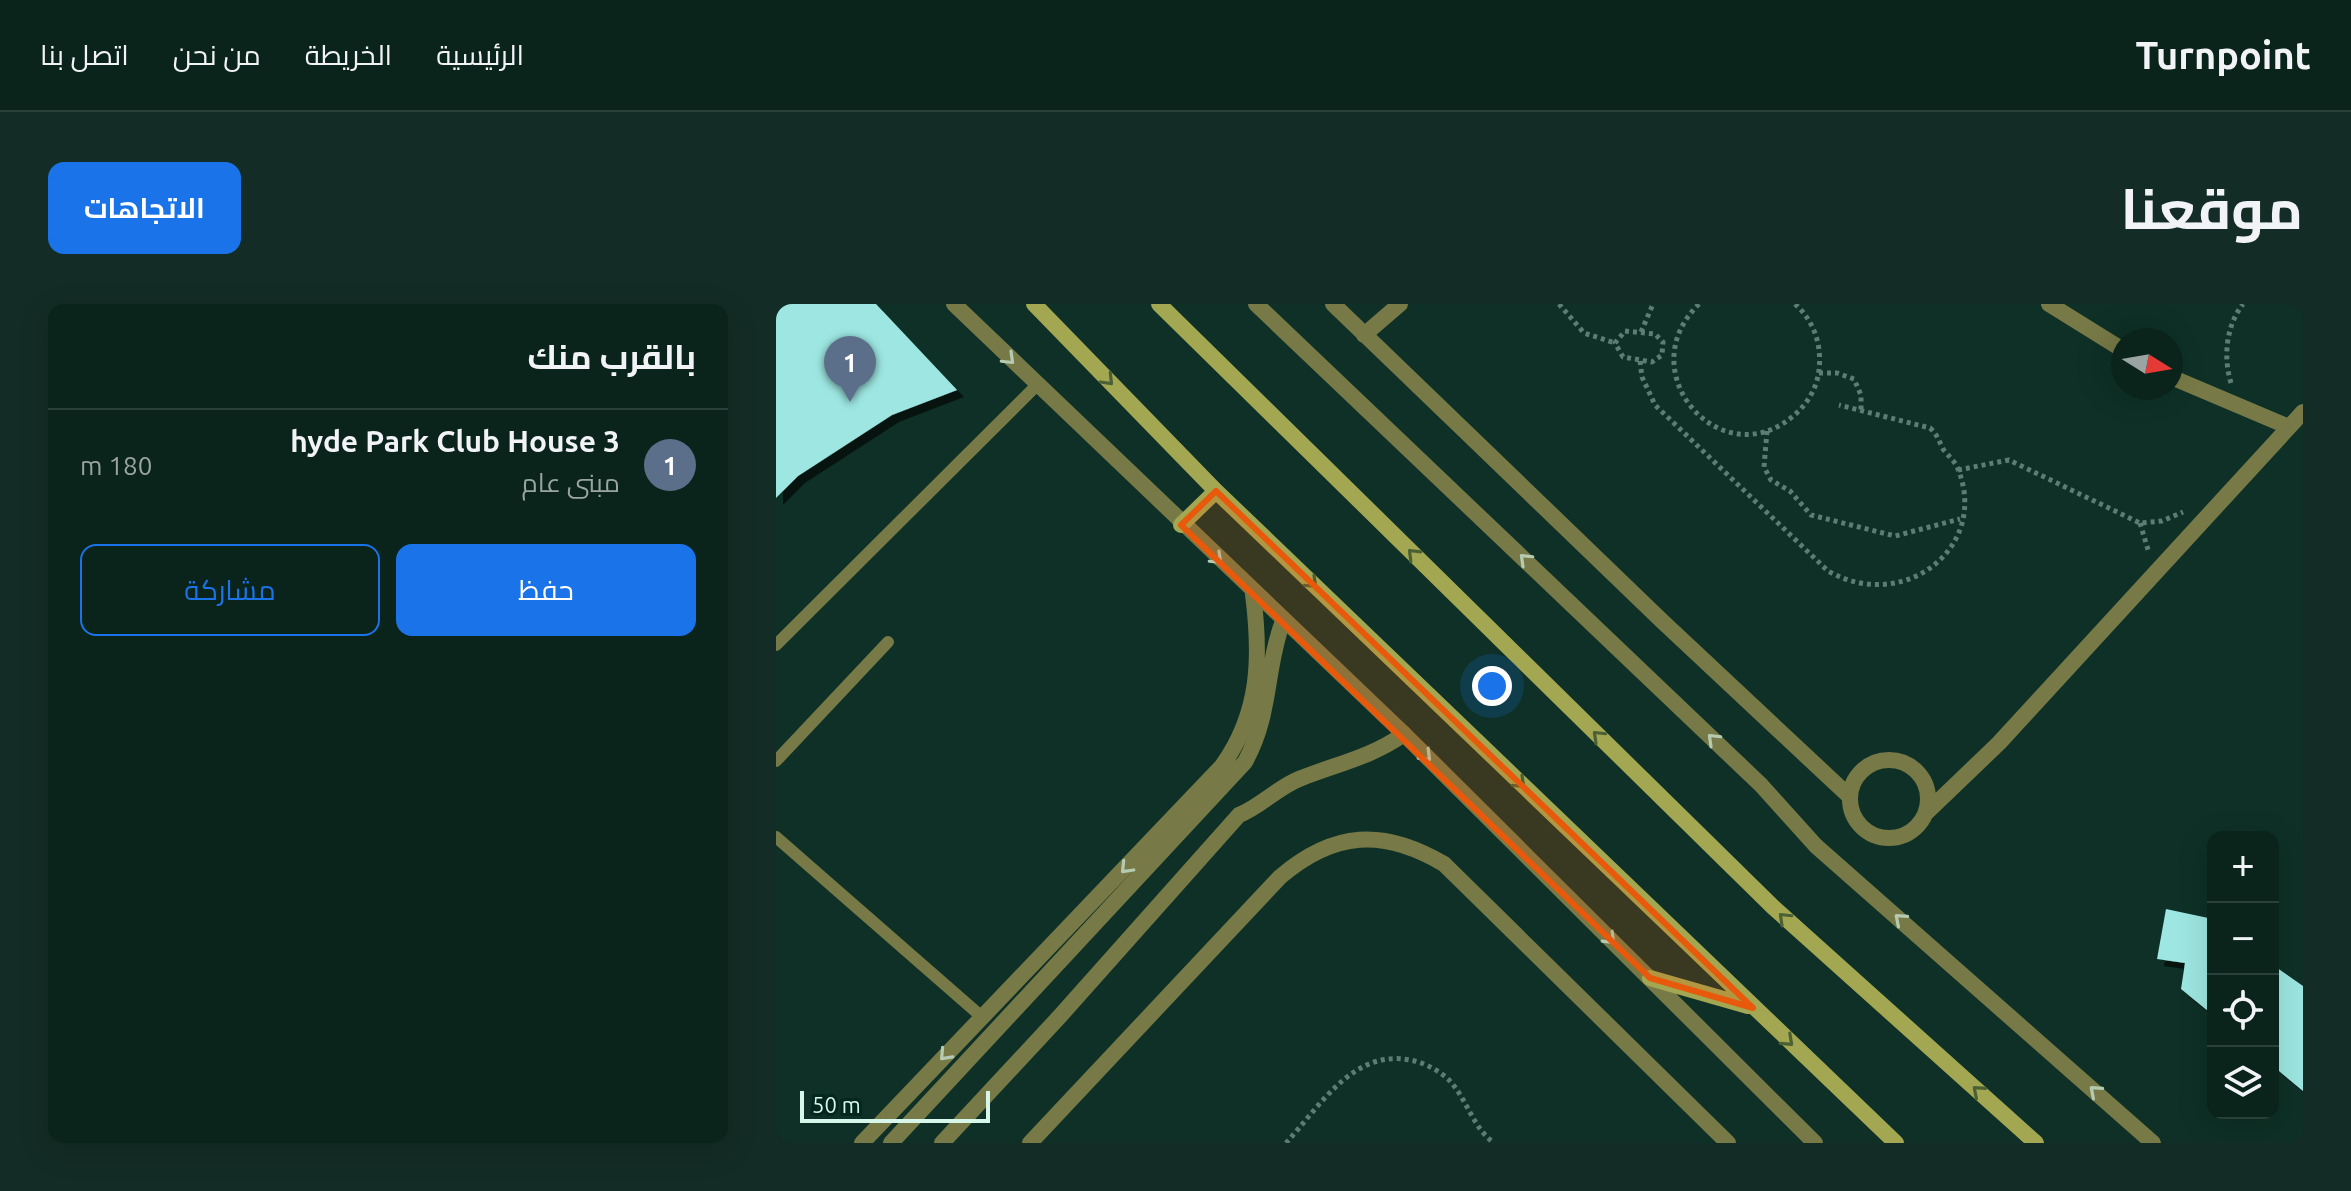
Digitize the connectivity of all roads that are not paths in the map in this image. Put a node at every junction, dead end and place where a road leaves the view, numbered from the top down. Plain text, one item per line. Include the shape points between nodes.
1 (954, 304) edge
2 (1034, 304) edge
3 (1159, 304) edge
4 (1256, 304) edge
5 (1333, 304) edge
6 (1400, 304) edge
7 (2049, 304) edge
8 (1364, 335) junction
9 (2111, 343) edge
10 (2183, 382) edge
11 (1037, 385) junction
12 (2303, 412) edge
13 (2289, 427) junction
14 (1216, 491) junction
15 (1181, 525) junction
16 (1253, 594) junction
17 (1283, 621) junction
18 (888, 642) dead end
19 (776, 645) edge
20 (1404, 734) junction
21 (776, 761) edge
22 (1850, 797) junction
23 (1925, 814) junction
24 (776, 837) edge
25 (1650, 978) junction
26 (1753, 1008) junction
27 (982, 1017) junction
28 (862, 1143) edge
29 (891, 1143) edge
30 (942, 1143) edge
31 (1030, 1143) edge
32 (1728, 1143) edge
33 (1815, 1143) edge
34 (1896, 1143) edge
35 (2036, 1143) edge
36 (2153, 1143) edge

1 -> 11 street
2 -> 14 main road
35 -> 3 main road via 1793,926
36 -> 4 street via 1816,846 1761,785
5 - 8 street
6 - 8 street
7 - 9 street
8 - 22 street
10 - 13 street
11 - 15 street
11 - 19 lane
12 - 13 street
13 - 23 street via 1999,743
14 - 15 main road
14 -> 26 main road
15 -> 16 street
16 - 17 street
16 -> 27 street via 1257,683 1250,715 1233,751
17 - 20 street
17 - 29 street via 1265,711 1245,762
18 - 21 lane
20 -> 25 street
20 - 30 street via 1366,758 1297,780 1239,815
22 - 23 street via 1861,826 1882,837 1907,833
22 - 23 street via 1853,784 1871,764 1898,761 1920,775 1926,787
24 - 27 lane
25 - 26 main road
25 - 33 street
26 -> 34 main road
27 -> 28 street
31 - 32 street via 1280,877 1302,858 1359,839 1418,848 1444,864

